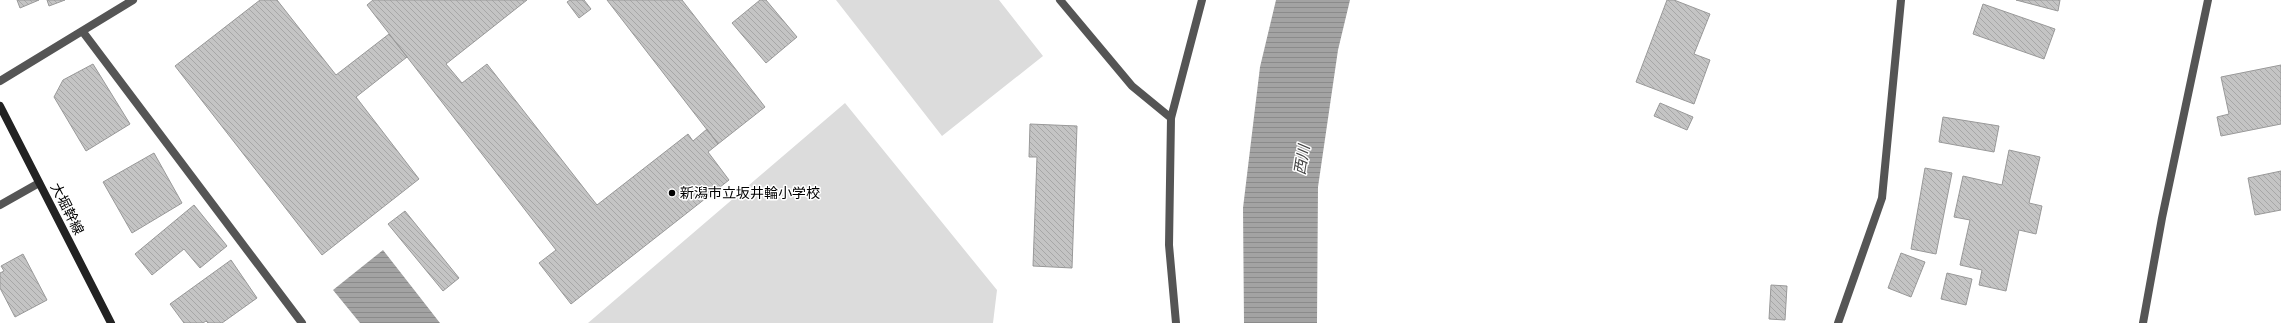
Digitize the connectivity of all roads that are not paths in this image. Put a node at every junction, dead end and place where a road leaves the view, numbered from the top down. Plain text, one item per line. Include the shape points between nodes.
1 (133, 0) edge
2 (1060, 0) edge
3 (1202, 0) edge
4 (1901, 0) edge
5 (2208, 0) edge
6 (82, 32) junction
7 (0, 80) edge
8 (0, 106) edge
9 (1171, 118) junction
10 (39, 183) junction
11 (0, 204) edge
12 (111, 323) edge
13 (302, 323) edge
14 (1176, 323) edge
15 (1838, 323) edge
16 (2143, 323) edge

1 - 6 street
2 - 9 street via 1132,86
3 - 9 street
4 - 15 street via 1882,198
5 - 16 street via 2162,218
6 - 7 street
6 - 13 street
8 - 10 street, 大堀幹線
9 - 14 street via 1169,245
10 - 11 street
10 - 12 street, 大堀幹線

